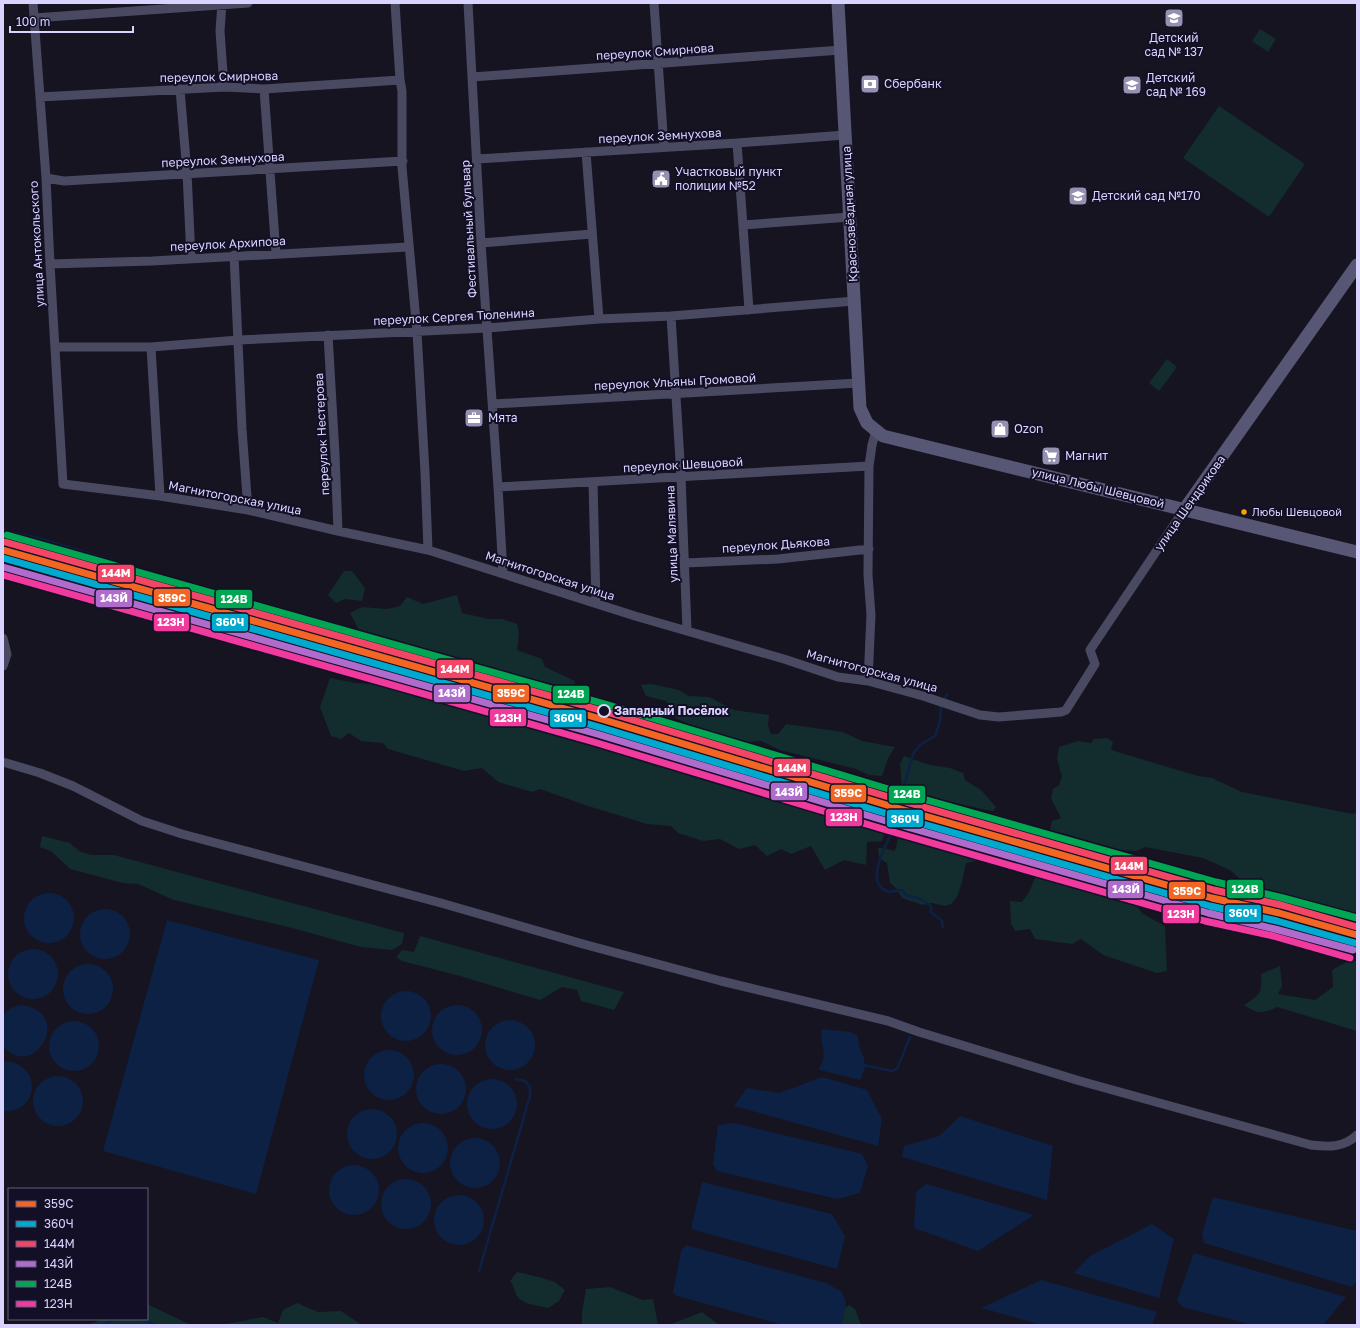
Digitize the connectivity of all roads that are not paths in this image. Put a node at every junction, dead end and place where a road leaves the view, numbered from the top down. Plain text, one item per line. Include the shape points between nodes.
1 (33, 3) edge
2 (248, 3) edge
3 (395, 3) edge
4 (468, 3) edge
5 (654, 3) edge
6 (838, 3) edge
7 (222, 4) edge
8 (34, 18) junction
9 (840, 50) junction
10 (658, 64) junction
11 (472, 77) junction
12 (400, 80) junction
13 (224, 87) junction
14 (180, 89) junction
15 (264, 89) junction
16 (40, 97) junction
17 (845, 135) junction
18 (737, 143) junction
19 (664, 147) junction
20 (586, 152) junction
21 (477, 159) junction
22 (403, 161) junction
23 (271, 170) junction
24 (187, 173) junction
25 (46, 178) junction
26 (850, 217) junction
27 (743, 225) junction
28 (592, 234) junction
29 (481, 243) junction
30 (408, 247) junction
31 (276, 254) junction
32 (234, 255) junction
33 (191, 258) junction
34 (50, 264) junction
35 (1357, 265) edge
36 (855, 301) junction
37 (749, 310) junction
38 (672, 316) junction
39 (599, 319) junction
40 (487, 328) junction
41 (417, 332) junction
42 (328, 335) junction
43 (239, 340) junction
44 (55, 347) junction
45 (152, 347) junction
46 (858, 383) junction
47 (676, 394) junction
48 (493, 404) junction
49 (872, 427) junction
50 (869, 466) junction
51 (681, 477) junction
52 (593, 482) junction
53 (63, 484) joint
54 (498, 487) junction
55 (160, 496) junction
56 (248, 510) junction
57 (1184, 510) junction
58 (338, 532) junction
59 (869, 549) junction
60 (428, 550) junction
61 (1357, 552) edge
62 (685, 563) junction
63 (503, 573) junction
64 (596, 603) junction
65 (687, 630) junction
66 (3, 638) edge
67 (3, 666) edge
68 (868, 681) junction
69 (1023, 714) joint
70 (3, 762) edge
71 (1357, 1135) edge

1 - 8 street, улица Антокольского
2 - 7 street
3 - 12 street
4 - 11 street, Фестивальный бульвар
5 - 10 street
6 - 9 street, Краснозвёздная улица
7 - 8 street
7 - 13 street via 220,31
8 - 16 street, улица Антокольского
9 - 10 street, переулок Смирнова
9 - 17 street, Краснозвёздная улица
10 - 11 street, переулок Смирнова
10 - 19 street
11 - 21 street, Фестивальный бульвар
12 - 15 street, переулок Смирнова
12 - 22 street
13 - 14 street, переулок Смирнова
13 - 15 street, переулок Смирнова
14 - 16 street, переулок Смирнова
14 - 24 street
15 - 23 street
16 - 25 street, улица Антокольского
17 - 18 street, переулок Земнухова
17 - 26 street, Краснозвёздная улица
18 - 19 street, переулок Земнухова
18 - 27 street
19 - 20 street, переулок Земнухова
20 - 21 street, переулок Земнухова
20 - 28 street
21 - 29 street, Фестивальный бульвар
22 - 23 street, переулок Земнухова
22 - 30 street
23 - 24 street, переулок Земнухова
23 - 31 street
24 - 25 street, переулок Земнухова via 64,181
24 - 33 street
25 - 34 street, улица Антокольского
26 - 27 street
26 - 36 street, Краснозвёздная улица
27 - 37 street
28 - 29 street
28 - 39 street
29 - 40 street, Фестивальный бульвар
30 - 31 street, переулок Архипова
30 - 41 street via 411,254
31 - 32 street, переулок Архипова
32 - 33 street, переулок Архипова
32 - 43 street
33 - 34 street, переулок Архипова
34 - 44 street, улица Антокольского
35 - 57 street, улица Шендрикова
36 - 37 street, переулок Сергея Тюленина
36 - 46 street, Краснозвёздная улица
37 - 38 street, переулок Сергея Тюленина
38 - 39 street, переулок Сергея Тюленина
38 - 47 street, улица Малявина
39 - 40 street, переулок Сергея Тюленина
40 - 41 street, переулок Сергея Тюленина
40 - 48 street, Фестивальный бульвар
41 - 42 street, переулок Сергея Тюленина
41 - 60 street
42 - 43 street, переулок Сергея Тюленина
42 - 58 street, переулок Нестерова
43 - 45 street, переулок Сергея Тюленина
43 - 56 street
44 - 45 street, переулок Сергея Тюленина
44 - 53 street, улица Антокольского
45 - 55 street
46 - 47 street, переулок Ульяны Громовой
46 - 49 street, Краснозвёздная улица via 860,408
47 - 48 street, переулок Ульяны Громовой
47 - 51 street, улица Малявина
48 - 54 street, Фестивальный бульвар
49 - 50 street
49 - 57 street, улица Любы Шевцовой via 883,436
50 - 51 street, переулок Шевцовой
50 - 59 street
51 - 52 street, переулок Шевцовой
51 - 62 street, улица Малявина
52 - 54 street, переулок Шевцовой
52 - 64 street
53 - 55 street, Магнитогорская улица
54 - 63 street, Фестивальный бульвар
55 - 56 street, Магнитогорская улица
56 - 58 street, Магнитогорская улица
57 - 61 street, улица Любы Шевцовой
57 - 69 street, улица Шендрикова via 1090,650 1095,664 1066,710
58 - 60 street, Магнитогорская улица
59 - 62 street, переулок Дьякова via 778,559
59 - 68 street via 868,575 872,615
60 - 63 street, Магнитогорская улица
62 - 65 street, улица Малявина
63 - 64 street, Магнитогорская улица
64 - 65 street, Магнитогорская улица
65 - 68 street, Магнитогорская улица via 838,677
66 - 67 street via 7,654
68 - 69 street, Магнитогорская улица via 980,715 999,717
70 - 71 street via 73,786 142,821 182,834 721,981 888,1021 1080,1081 1311,1145 1336,1147

